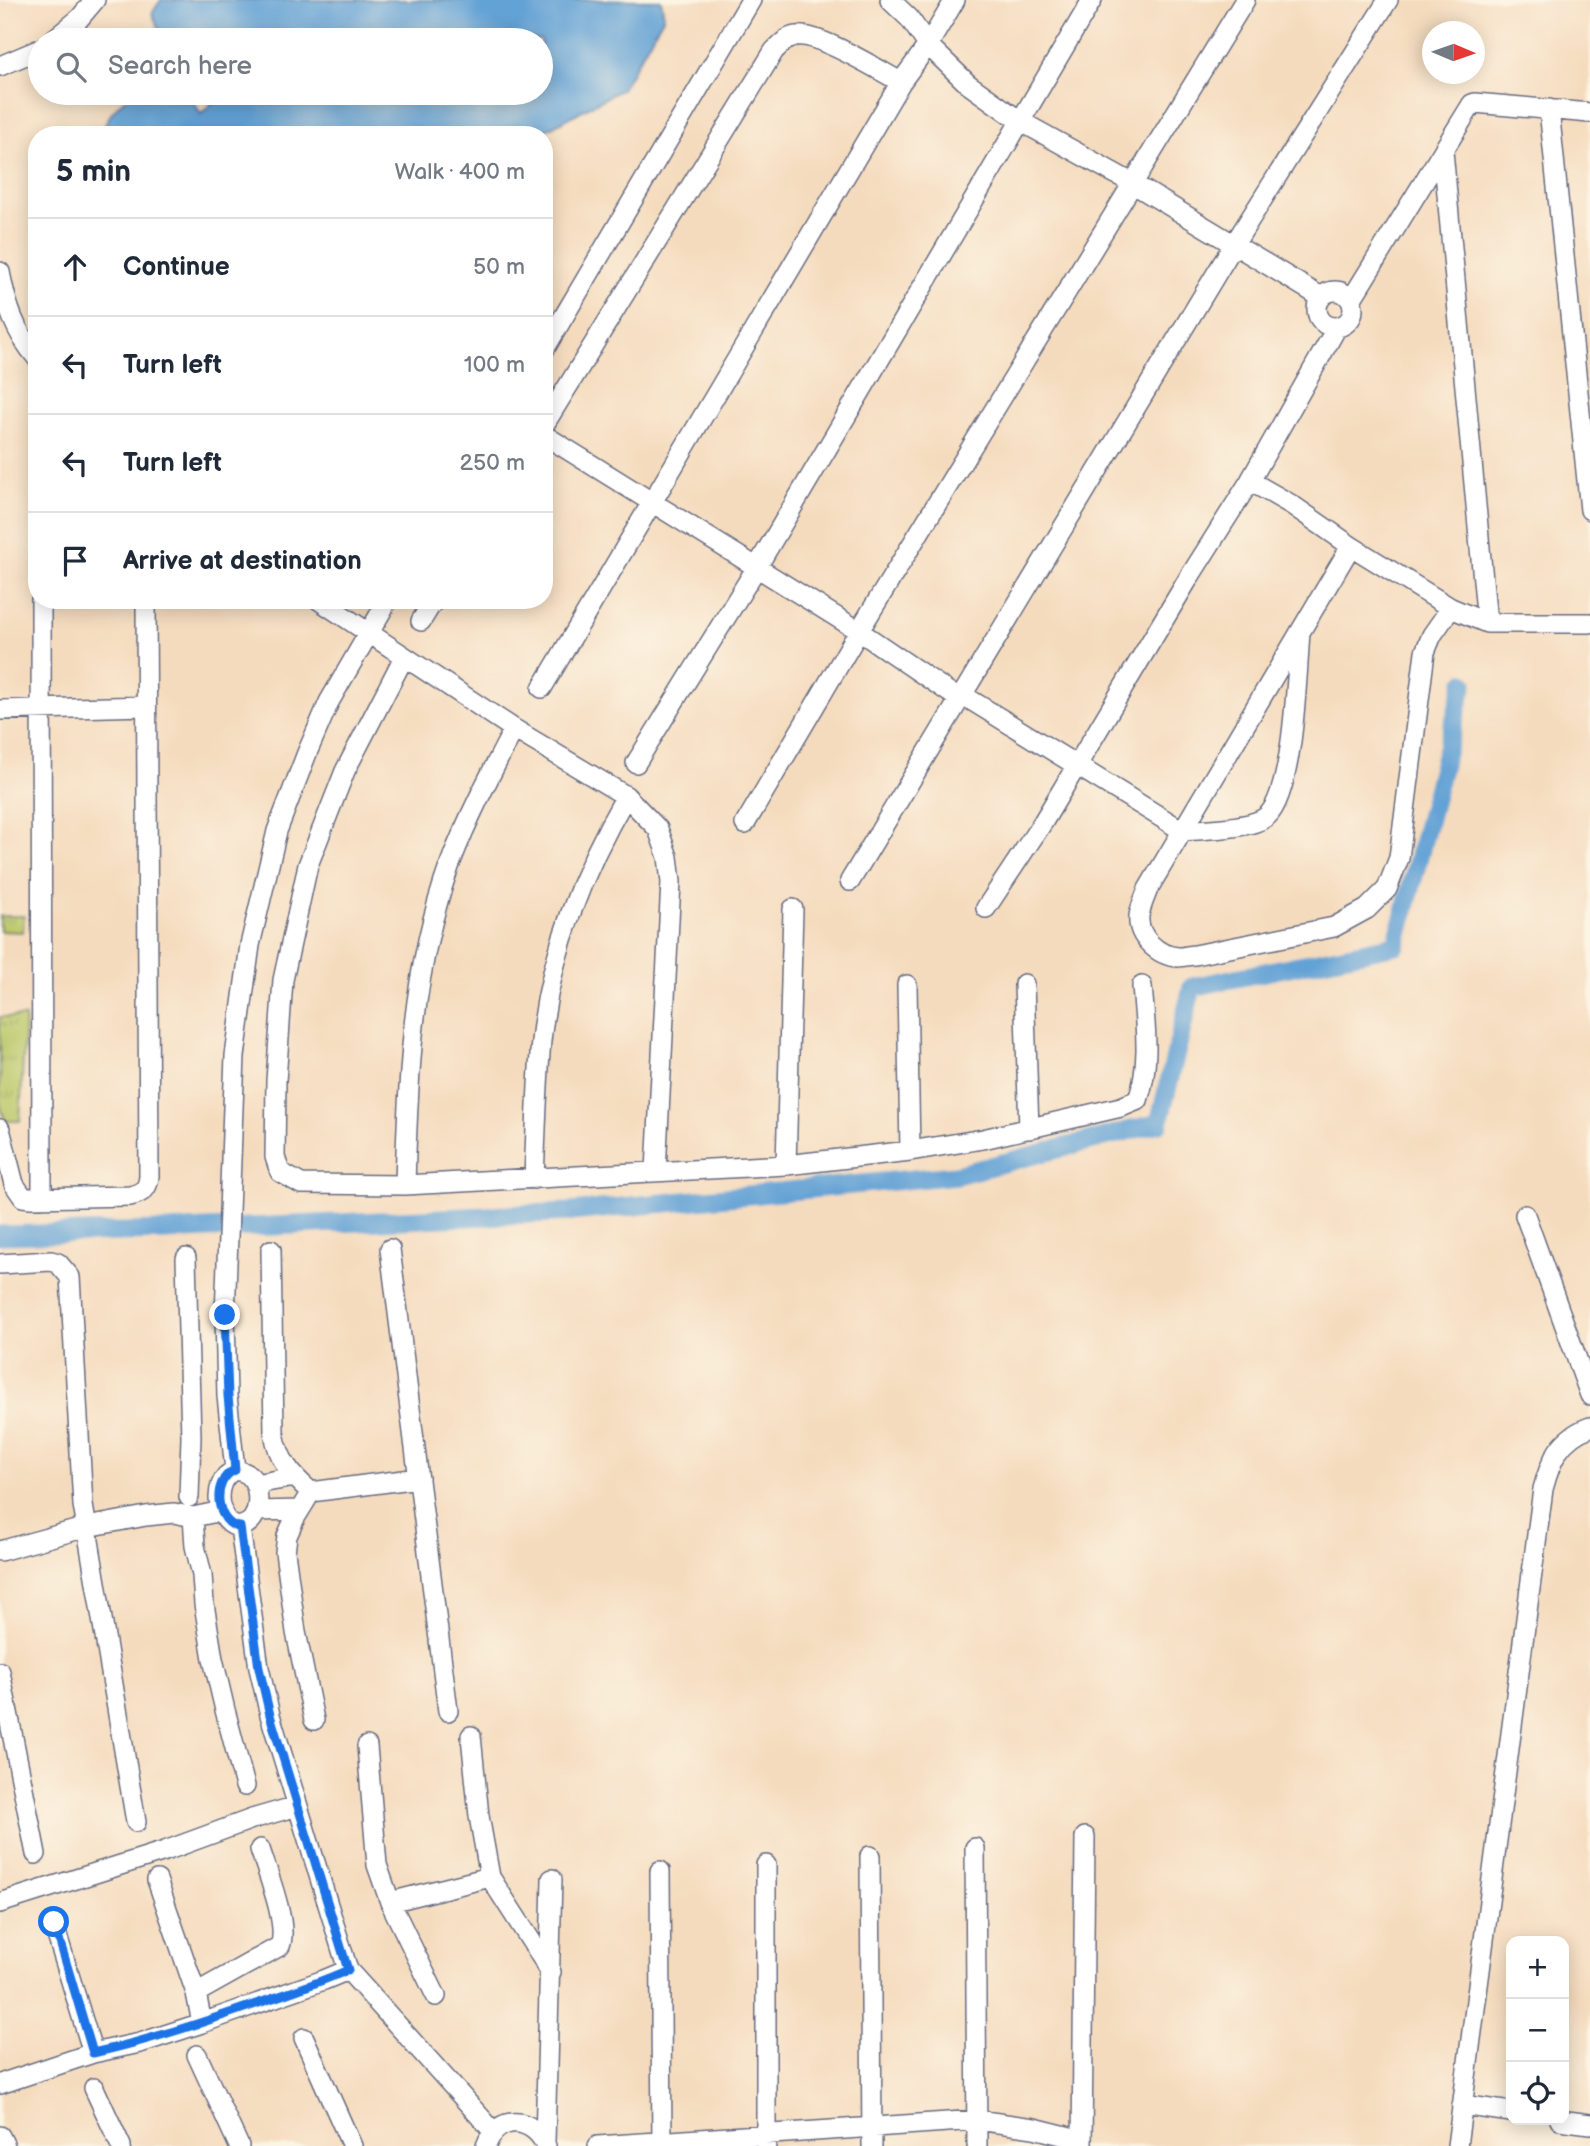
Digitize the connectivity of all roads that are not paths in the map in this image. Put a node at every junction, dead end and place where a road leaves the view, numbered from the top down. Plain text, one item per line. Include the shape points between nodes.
1 (95, 0) edge
2 (751, 0) edge
3 (890, 0) edge
4 (955, 0) edge
5 (1092, 0) edge
6 (1245, 0) edge
7 (1388, 0) edge
8 (68, 28) edge
9 (928, 45) junction
10 (28, 53) edge
11 (0, 66) edge
12 (901, 82) junction
13 (1549, 109) junction
14 (1590, 113) edge
15 (1020, 121) junction
16 (1443, 151) junction
17 (1132, 183) junction
18 (1233, 246) junction
19 (0, 272) edge
20 (1321, 297) junction
21 (1351, 300) junction
22 (1337, 327) junction
23 (553, 335) edge
24 (28, 346) edge
25 (553, 410) edge
26 (553, 441) edge
27 (1250, 481) junction
28 (653, 502) junction
29 (1590, 510) edge
30 (1351, 546) junction
31 (757, 567) junction
32 (1451, 608) junction
33 (41, 609) edge
34 (146, 609) edge
35 (333, 609) edge
36 (382, 609) edge
37 (428, 609) edge
38 (421, 621) dead end
39 (1487, 623) junction
40 (1590, 623) edge
41 (859, 631) junction
42 (368, 632) junction
43 (1300, 632) junction
44 (404, 657) junction
45 (542, 688) dead end
46 (959, 699) junction
47 (145, 706) junction
48 (41, 708) junction
49 (0, 710) edge
50 (514, 729) junction
51 (636, 762) dead end
52 (1077, 765) junction
53 (626, 796) junction
54 (745, 824) dead end
55 (1183, 831) junction
56 (850, 881) dead end
57 (986, 908) dead end
58 (793, 909) dead end
59 (1024, 984) dead end
60 (907, 985) dead end
61 (1142, 986) dead end
62 (0, 1129) edge
63 (1029, 1129) junction
64 (910, 1151) junction
65 (786, 1165) junction
66 (656, 1171) junction
67 (534, 1179) junction
68 (405, 1185) junction
69 (42, 1198) junction
70 (1525, 1215) dead end
71 (390, 1249) dead end
72 (271, 1250) dead end
73 (186, 1258) dead end
74 (0, 1264) edge
75 (1590, 1395) edge
76 (1590, 1427) edge
77 (235, 1470) junction
78 (295, 1477) junction
79 (419, 1478) junction
80 (255, 1485) junction
81 (311, 1492) junction
82 (220, 1502) junction
83 (185, 1509) junction
84 (299, 1510) junction
85 (257, 1511) junction
86 (87, 1527) junction
87 (240, 1527) junction
88 (0, 1551) edge
89 (0, 1672) edge
90 (448, 1711) dead end
91 (314, 1720) dead end
92 (471, 1736) dead end
93 (367, 1746) dead end
94 (245, 1786) dead end
95 (297, 1806) junction
96 (136, 1822) dead end
97 (1085, 1837) dead end
98 (975, 1848) dead end
99 (260, 1849) dead end
100 (36, 1854) dead end
101 (870, 1856) dead end
102 (766, 1864) dead end
103 (660, 1871) dead end
104 (490, 1877) junction
105 (552, 1879) dead end
106 (157, 1881) dead end
107 (0, 1902) edge
108 (390, 1902) junction
109 (54, 1922) dead end
110 (348, 1970) junction
111 (551, 1972) junction
112 (196, 1993) junction
113 (436, 1996) dead end
114 (202, 2023) junction
115 (304, 2038) dead end
116 (93, 2053) junction
117 (197, 2055) dead end
118 (0, 2084) edge
119 (94, 2088) dead end
120 (1462, 2105) junction
121 (1506, 2111) edge
122 (977, 2120) junction
123 (1569, 2121) edge
124 (1590, 2124) edge
125 (0, 2136) edge
126 (872, 2137) edge
127 (490, 2139) edge
128 (766, 2140) edge
129 (1082, 2143) edge
130 (545, 2144) edge
131 (662, 2144) edge
132 (5, 2146) edge
133 (121, 2146) edge
134 (239, 2146) edge
135 (352, 2146) edge
136 (598, 2146) edge
137 (977, 2146) edge
138 (1457, 2146) edge

1 - 8 street
2 - 23 street
3 - 9 street
4 - 9 street
5 - 15 street
6 - 17 street
7 - 18 street
9 - 12 street
9 - 15 street via 968,84
10 - 11 street
12 - 25 street via 827,43 796,35 784,41
12 - 28 street
13 - 14 street
13 - 16 street via 1475,103
13 - 29 street
15 - 17 street
15 - 31 street
16 - 21 street
16 - 39 street
17 - 18 street
17 - 41 street
18 - 20 street
18 - 46 street
19 - 24 street via 15,328
20 - 21 street via 1337,291
20 - 22 street via 1317,314 1321,321
21 - 22 street via 1351,317
22 - 27 street
26 - 28 street
27 - 30 street
27 - 52 street
28 - 31 street
28 - 45 street
30 - 32 street
30 - 43 street
31 - 41 street
31 - 51 street
32 - 39 street
32 - 55 street via 1425,652 1399,858 1387,889 1367,909 1334,927 1220,950 1176,957 1158,951 1145,939 1139,915 1148,889
33 - 48 street
34 - 47 street
35 - 42 street
36 - 42 street
37 - 38 street
39 - 40 street
41 - 46 street
41 - 54 street
42 - 44 street
42 - 77 street via 306,753 275,842 250,945 235,1056 225,1315
43 - 55 street
43 - 55 street via 1286,773 1279,797 1267,816 1252,822
44 - 50 street
44 - 68 street via 345,771 308,865 284,980 275,1157 280,1172 301,1184
46 - 52 street via 969,699
46 - 56 street
47 - 48 street
47 - 69 street via 149,1182 143,1192 130,1196
48 - 49 street
48 - 69 street
50 - 53 street
50 - 68 street via 450,865 421,972 413,1018
52 - 55 street
52 - 57 street
53 - 66 street via 658,829 671,882
53 - 67 street via 605,832 562,942 541,1040
58 - 65 street
59 - 63 street
60 - 64 street
61 - 63 street via 1147,1056 1138,1100
62 - 69 street via 17,1190 27,1198
63 - 64 street
64 - 65 street
65 - 66 street
66 - 67 street
67 - 68 street
70 - 75 street
71 - 79 street
72 - 78 street via 274,1432 277,1449
73 - 83 street via 191,1437
74 - 86 street via 51,1261 70,1276
76 - 120 street via 1569,1436 1558,1450 1543,1489
77 - 80 street via 250,1476
77 - 82 street via 221,1481
78 - 80 street
78 - 81 street
79 - 81 street
79 - 90 street
80 - 85 street
81 - 84 street
82 - 83 street
82 - 87 street via 228,1522
83 - 86 street
83 - 94 street via 202,1575 213,1659
84 - 85 street
84 - 91 street via 285,1552
85 - 87 street
86 - 88 street
86 - 96 street
87 - 95 street via 259,1668
89 - 100 street
92 - 104 street
93 - 108 street via 377,1866
95 - 107 street
95 - 110 street
97 - 129 street
98 - 122 street
99 - 112 street via 282,1922 280,1946
101 - 126 street
102 - 128 street
103 - 131 street
104 - 108 street
104 - 111 street
105 - 111 street
106 - 112 street
108 - 113 street
109 - 116 street
110 - 114 street
110 - 127 street
111 - 130 street
112 - 114 street
114 - 116 street
115 - 135 street
116 - 118 street
117 - 134 street
119 - 133 street
120 - 121 street
120 - 138 street
122 - 126 street
122 - 129 street via 1034,2128
122 - 137 street
123 - 124 street
125 - 132 street
126 - 128 street
127 - 130 street via 507,2123 522,2123 536,2130
128 - 131 street
131 - 136 street

